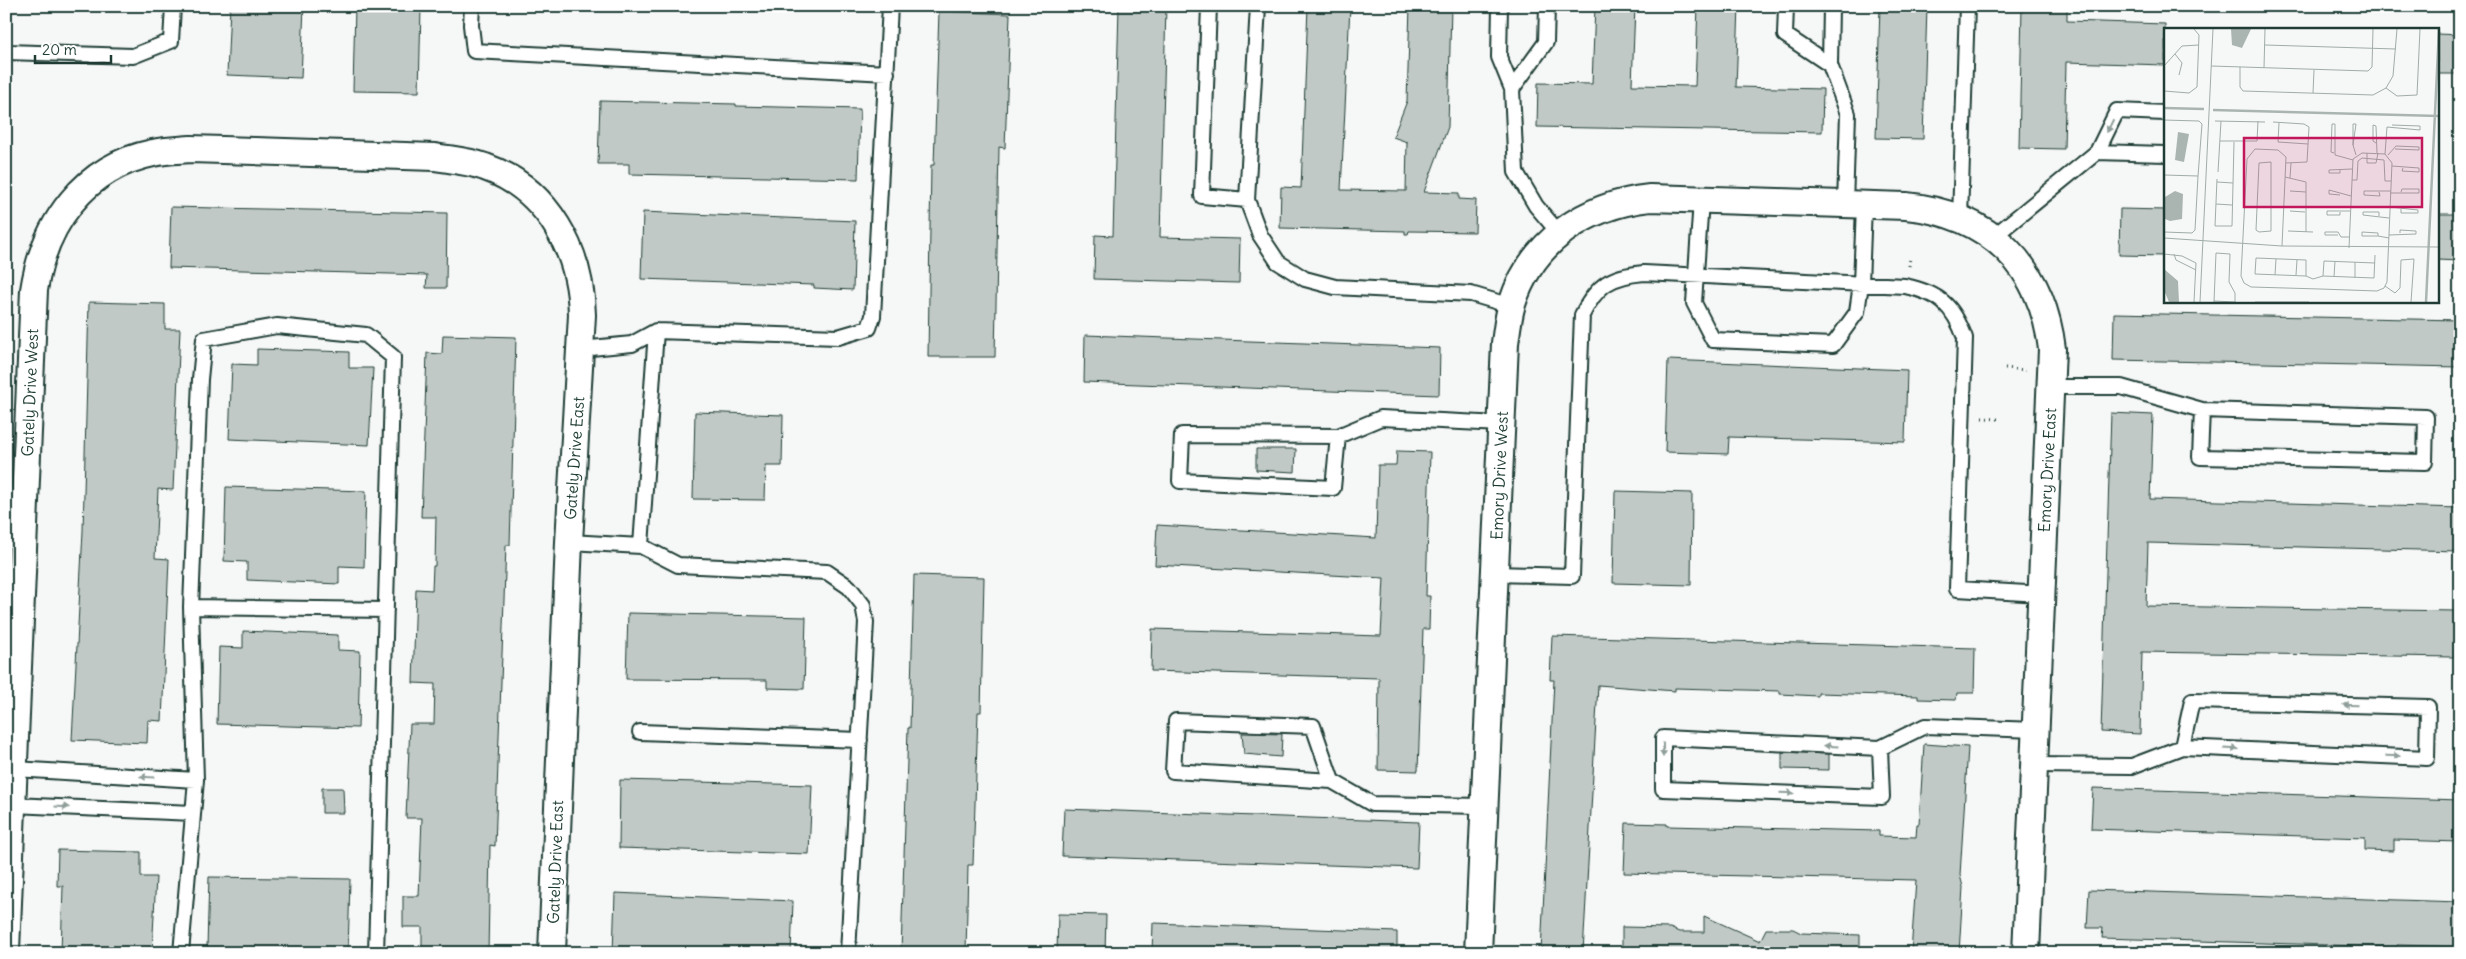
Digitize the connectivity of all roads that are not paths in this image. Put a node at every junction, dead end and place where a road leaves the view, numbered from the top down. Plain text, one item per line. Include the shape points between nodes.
1 (173, 6) edge
2 (472, 6) edge
3 (890, 6) edge
4 (1209, 6) edge
5 (1258, 6) edge
6 (1500, 6) edge
7 (1547, 6) edge
8 (1786, 6) edge
9 (1831, 6) edge
10 (1967, 6) edge
11 (6, 52) edge
12 (1830, 66) junction
13 (887, 74) junction
14 (1512, 89) junction
15 (2164, 113) edge
16 (2097, 152) junction
17 (322, 154) joint
18 (2164, 154) edge
19 (1247, 200) junction
20 (1701, 200) junction
21 (1769, 202) joint
22 (1854, 205) junction
23 (1960, 218) junction
24 (1559, 233) junction
25 (1992, 237) junction
26 (1696, 276) junction
27 (1861, 284) junction
28 (1511, 306) junction
29 (656, 331) junction
30 (580, 349) junction
31 (2051, 388) junction
32 (2202, 410) junction
33 (1501, 424) junction
34 (1338, 436) junction
35 (569, 542) junction
36 (641, 546) junction
37 (1494, 574) junction
38 (2042, 594) junction
39 (191, 607) junction
40 (386, 610) junction
41 (2036, 730) junction
42 (640, 732) dead end
43 (860, 740) junction
44 (2182, 747) junction
45 (1880, 748) junction
46 (2034, 766) junction
47 (15, 769) junction
48 (196, 780) junction
49 (1332, 781) junction
50 (13, 805) junction
51 (1484, 806) junction
52 (193, 813) junction
53 (6, 950) edge
54 (181, 953) edge
55 (376, 953) edge
56 (552, 953) edge
57 (848, 953) edge
58 (1478, 953) edge
59 (2026, 953) edge

1 - 11 lane via 171,41 133,56
2 - 13 lane via 474,51
3 - 13 lane
4 - 19 lane via 1202,196
5 - 19 lane
6 - 14 lane via 1499,57
7 - 14 lane via 1546,42
8 - 12 lane via 1785,35
9 - 12 lane
10 - 23 lane
12 - 22 lane via 1848,114
13 - 29 lane via 873,316 869,328 838,337
14 - 24 lane via 1516,172 1536,206
15 -> 16 lane via 2117,111
16 - 18 lane
16 - 25 lane
17 - 30 street, Gately Drive East via 435,157 468,162 503,176 534,198 558,226 574,260 582,297
17 - 47 street, Gately Drive West via 191,149 154,152 110,170 87,186 69,204 48,236 34,290
19 - 28 lane via 1260,235 1278,262 1305,279 1335,287 1471,294
20 - 21 street, Emory Drive West
20 - 24 street, Emory Drive West via 1650,198 1613,204 1579,219
20 - 26 lane
21 - 22 street, Emory Drive East
22 - 23 street, Emory Drive East via 1924,208
22 - 27 lane
23 - 25 street, Emory Drive East
24 - 28 street, Emory Drive West via 1526,272
25 - 31 street, Emory Drive East via 2019,263 2039,295 2051,340
26 - 27 lane
26 - 27 lane via 1694,303 1713,340 1833,345 1857,312
26 - 37 lane via 1624,275 1605,283 1591,297 1582,315 1579,335 1572,576
27 - 38 lane via 1926,290 1944,302 1958,318 1965,338 1957,589
28 - 33 street, Emory Drive West via 1505,343
29 - 30 lane via 632,344
29 - 36 lane
30 - 35 street, Gately Drive East
31 - 32 lane via 2121,387
31 - 38 street, Emory Drive East
32 - 32 lane via 2426,417 2425,462 2200,457
33 - 34 lane via 1381,418
33 - 37 street, Emory Drive West
34 - 34 lane via 1182,435 1180,481 1333,488
35 - 36 lane
35 - 56 street, Gately Drive East
36 - 43 lane via 678,566 827,572 849,587 864,605 866,622
37 - 51 street, Emory Drive West
38 - 41 street, Emory Drive East
39 - 40 lane
39 - 40 lane via 204,339 277,326 366,335 393,357
39 - 48 lane
40 - 55 lane
41 - 45 lane via 1925,726
41 - 46 street, Emory Drive East
42 - 43 lane
43 - 57 lane
44 -> 44 lane via 2427,758 2428,707 2192,702
44 - 46 lane via 2132,766
45 -> 45 lane via 1663,738 1663,789 1882,797
46 - 59 street, Emory Drive East
48 -> 47 lane
47 - 50 street, Gately Drive West
48 - 52 lane
49 - 49 lane via 1313,726 1176,721 1173,771
49 - 51 lane via 1372,804
50 -> 52 lane
50 - 53 street, Gately Drive West
51 - 58 street, Emory Drive West
52 - 54 lane

